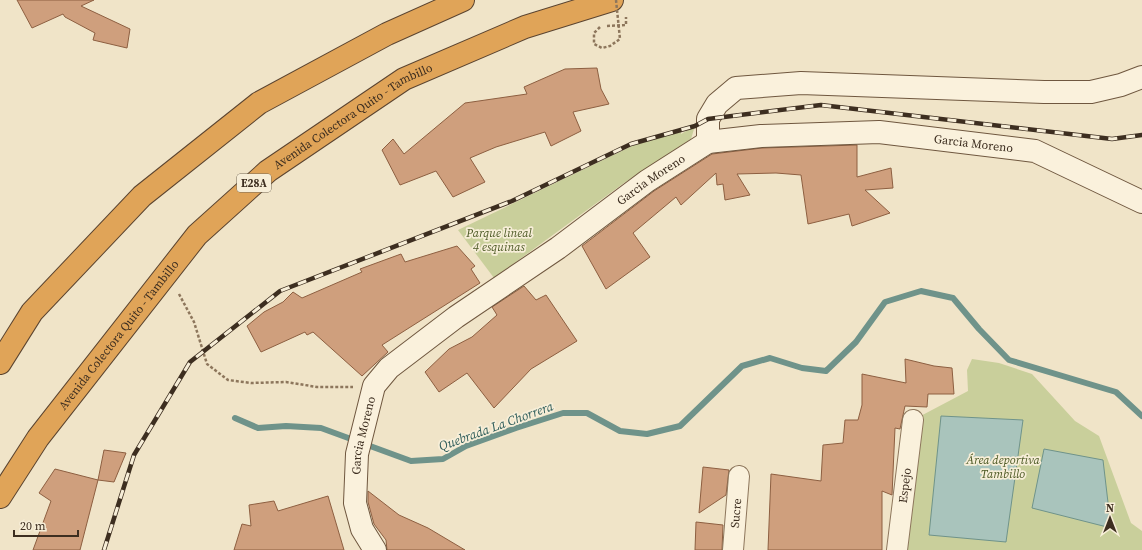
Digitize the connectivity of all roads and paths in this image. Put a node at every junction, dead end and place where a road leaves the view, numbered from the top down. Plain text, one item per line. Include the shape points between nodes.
1 (464, 0) edge
2 (612, 0) edge
3 (616, 0) edge
4 (626, 25) dead end
5 (1142, 77) edge
6 (708, 142) junction
7 (1142, 202) edge
8 (160, 282) junction
9 (0, 363) edge
10 (370, 400) junction
11 (913, 420) dead end
12 (739, 476) dead end
13 (0, 497) edge
14 (375, 550) edge
15 (733, 550) edge
16 (897, 550) edge

1 - 9 highway via 386,34 259,103 142,196 32,312
2 - 8 highway, Avenida Colectora Quito - Tambillo / E28A via 525,26 404,79 268,170 198,235
3 - 4 path, bridge via 620,38 610,46 602,48 594,44 594,33 602,26
5 - 6 street via 1091,92 802,83 736,88 717,104 708,119
6 - 7 street, Garcia Moreno via 761,136 879,132 1035,151
6 - 10 street, Garcia Moreno via 647,181 558,248 456,317 389,368 374,386
8 - 10 path via 180,295 194,322 207,364 228,380 350,387
8 - 13 highway, Avenida Colectora Quito - Tambillo / E28A via 38,438
10 - 14 street, Garcia Moreno via 357,454 355,503 362,529
11 - 16 street, Espejo
12 - 15 street, Sucre

